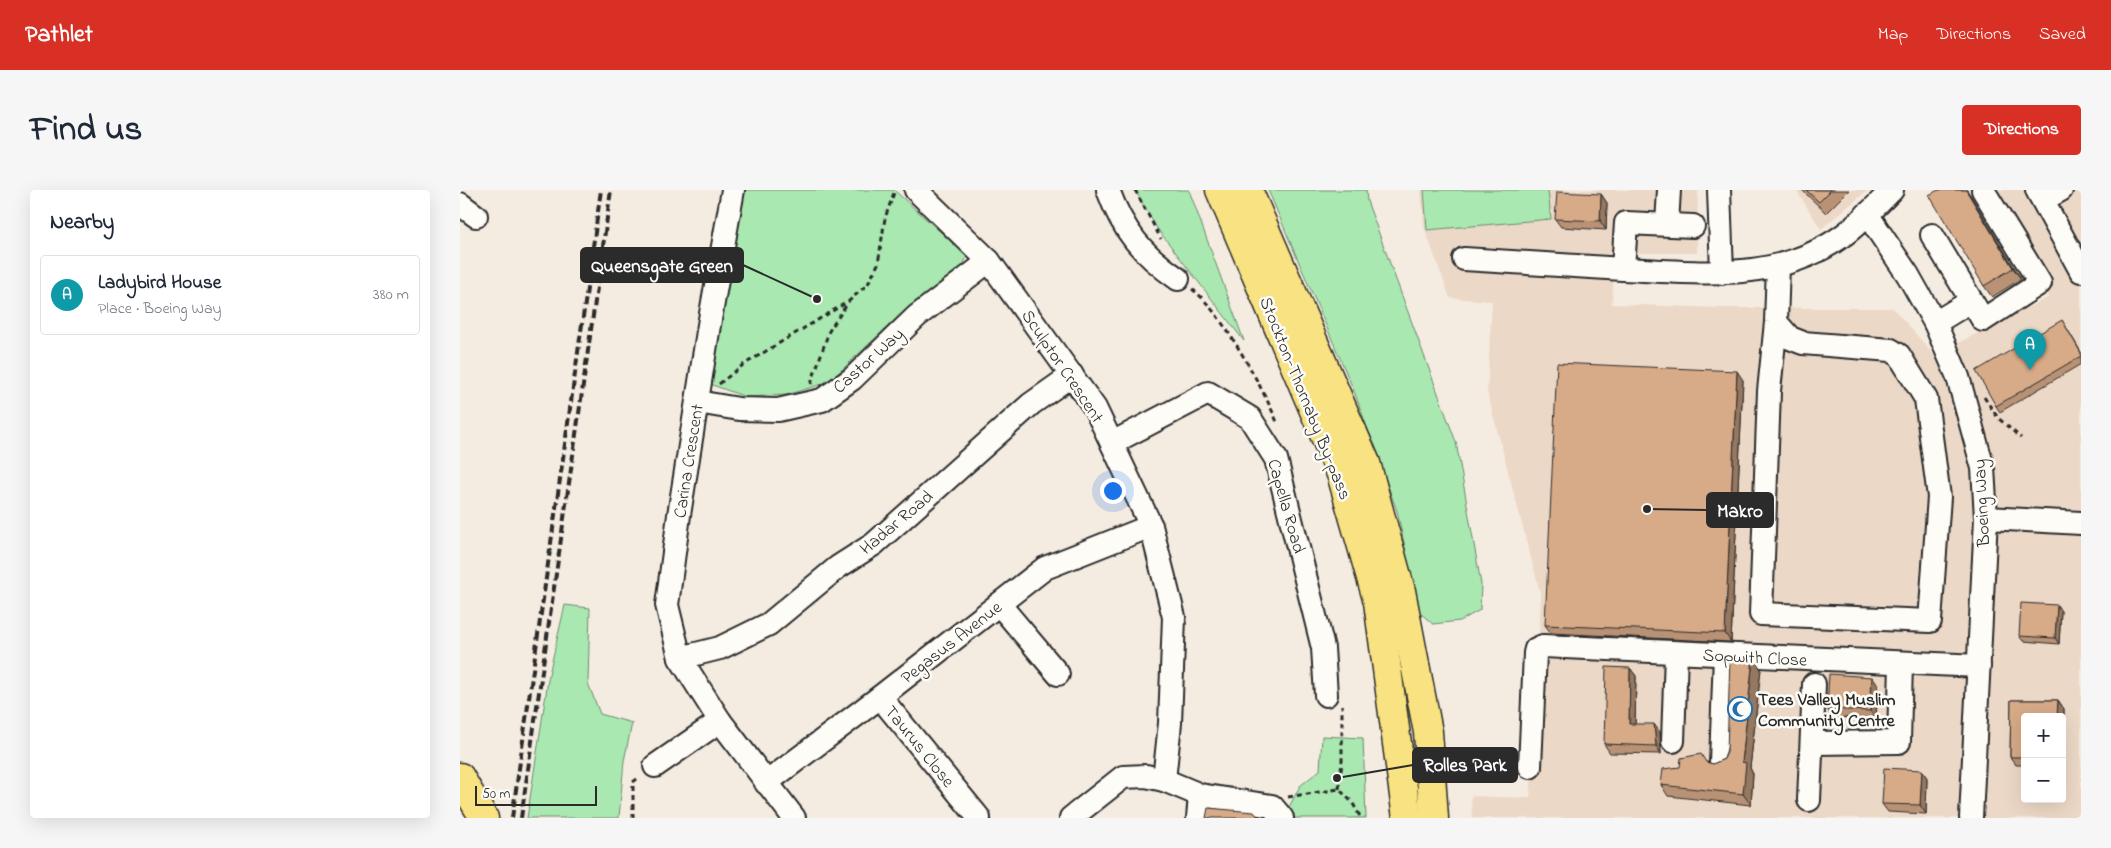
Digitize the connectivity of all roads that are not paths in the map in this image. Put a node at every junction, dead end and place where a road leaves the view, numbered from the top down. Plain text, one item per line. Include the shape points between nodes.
1 (733, 190) edge
2 (916, 190) edge
3 (1108, 190) edge
4 (1220, 190) edge
5 (1248, 190) edge
6 (1669, 190) edge
7 (1719, 190) edge
8 (1892, 190) edge
9 (1983, 190) edge
10 (2047, 193) edge
11 (1867, 214) junction
12 (1667, 224) junction
13 (1693, 226) dead end
14 (1932, 235) dead end
15 (1464, 259) dead end
16 (989, 261) junction
17 (1778, 266) junction
18 (1624, 269) junction
19 (2081, 271) edge
20 (1722, 273) junction
21 (1178, 278) dead end
22 (1971, 300) junction
23 (1776, 322) junction
24 (1935, 323) junction
25 (1072, 375) junction
26 (697, 402) junction
27 (1112, 443) junction
28 (1986, 518) junction
29 (2081, 523) edge
30 (1151, 526) junction
31 (999, 604) junction
32 (1676, 653) junction
33 (1725, 655) junction
34 (680, 658) junction
35 (1901, 663) junction
36 (1979, 666) junction
37 (1058, 674) dead end
38 (1814, 684) dead end
39 (1326, 695) dead end
40 (880, 697) junction
41 (720, 721) junction
42 (1673, 741) dead end
43 (1812, 743) junction
44 (1721, 762) edge
45 (655, 766) road end
46 (1530, 767) dead end
47 (460, 777) edge
48 (1164, 780) junction
49 (766, 783) junction
50 (1200, 795) junction
51 (1809, 800) dead end
52 (1277, 812) edge
53 (484, 818) edge
54 (794, 818) edge
55 (979, 818) edge
56 (1071, 818) edge
57 (1198, 818) edge
58 (1407, 818) edge
59 (1434, 818) edge
60 (1971, 818) edge

1 - 26 street, Carina Crescent
2 - 16 street, Sculptor Crescent
3 - 21 street via 1116,211 1141,251
4 - 58 main road, Stockton-Thornaby By-pass via 1341,474 1378,602
5 - 59 main road, Stockton-Thornaby By-pass via 1366,463 1401,591 1414,657 1428,732
6 - 12 street
7 - 20 street
8 - 11 street
9 - 22 street via 2040,282 1983,320
10 - 19 street
11 - 17 street via 1820,249
11 - 24 street, Boeing Way via 1908,274
12 - 13 street
12 - 18 street via 1626,222
14 - 22 street
15 - 18 street
16 - 25 street, Sculptor Crescent
16 - 26 street, Castor Way via 917,316 852,379 822,400 778,410 739,409
17 - 20 street
17 - 23 street
18 - 20 street
22 - 24 street
23 - 23 street via 1790,338 1803,343 1891,350 1899,355 1926,399 1939,497 1930,621 1761,614 1769,391
24 - 28 street, Boeing Way via 1958,377 1983,468
25 - 27 street, Sculptor Crescent via 1095,408
25 - 34 street, Hadar Road via 1031,404 874,544 838,567 769,624 720,648
26 - 34 street, Carina Crescent via 667,605
27 - 30 street, Sculptor Crescent
27 - 39 street, Capella Road via 1208,393 1250,418 1276,458 1323,648
28 - 29 street
28 - 36 street, Boeing Way
30 - 31 street, Pegasus Avenue via 1045,568
30 - 48 street, Sculptor Crescent via 1174,617
31 - 37 street
31 - 40 street, Pegasus Avenue
32 - 33 street, Sopwith Close
32 - 42 street
32 - 46 street, Sopwith Close via 1543,646 1536,649
33 - 35 street, Sopwith Close
33 - 44 street
34 - 41 street, Carina Crescent
35 - 36 street, Sopwith Close
35 - 43 street via 1899,742
36 - 60 street, Boeing Way
38 - 43 street
40 - 49 street, Pegasus Avenue
40 - 55 street, Taurus Close
41 - 45 street
41 - 49 street, Carina Crescent
43 - 51 street
47 - 53 main road
48 - 50 street
48 - 56 street via 1146,776 1123,777
49 - 54 street, Carina Crescent
50 - 52 street
50 - 57 street

